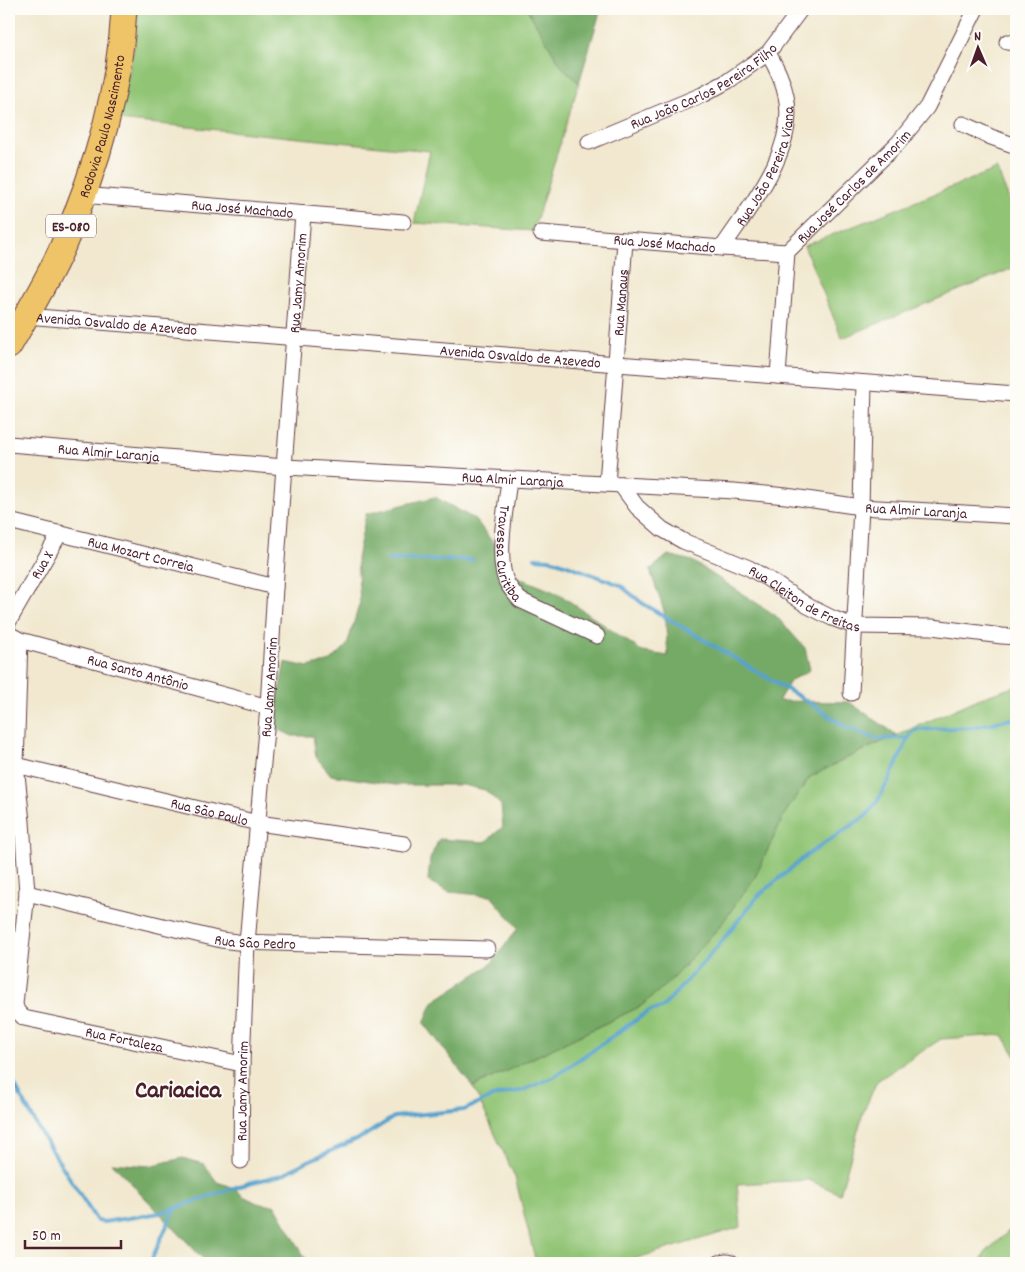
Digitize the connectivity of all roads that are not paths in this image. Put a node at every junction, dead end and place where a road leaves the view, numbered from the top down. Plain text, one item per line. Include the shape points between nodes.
1 (124, 9) edge
2 (801, 9) edge
3 (976, 9) edge
4 (768, 53) junction
5 (963, 124) dead end
6 (589, 142) dead end
7 (1016, 146) edge
8 (82, 195) junction
9 (303, 214) junction
10 (403, 222) dead end
11 (541, 233) dead end
12 (625, 241) junction
13 (722, 248) junction
14 (787, 252) junction
15 (26, 316) junction
16 (294, 338) junction
17 (9, 346) edge
18 (617, 364) junction
19 (778, 376) junction
20 (864, 383) junction
21 (1016, 394) edge
22 (9, 444) edge
23 (285, 467) junction
24 (509, 480) junction
25 (614, 485) junction
26 (861, 507) junction
27 (1016, 516) edge
28 (9, 521) edge
29 (60, 533) junction
30 (275, 587) junction
31 (9, 621) edge
32 (854, 626) junction
33 (597, 636) dead end
34 (1016, 636) edge
35 (14, 637) edge
36 (851, 693) dead end
37 (268, 707) junction
38 (16, 766) junction
39 (258, 823) junction
40 (404, 844) dead end
41 (27, 893) junction
42 (247, 943) junction
43 (488, 948) dead end
44 (242, 1064) junction
45 (241, 1160) dead end

1 - 8 main road, Rodovia Paulo Nascimento / ES-080 via 116,74 103,130
2 - 4 street, Rua João Carlos Pereira Filho
3 - 14 street, Rua José Carlos de Amorim via 927,106 899,142
4 - 6 street, Rua João Carlos Pereira Filho via 702,95
4 - 13 street, Rua João Pereira Viana via 782,79 787,97 787,134 763,186
5 - 7 street
8 - 9 street, Rua José Machado
8 - 15 main road, Rodovia Paulo Nascimento / ES-080 via 61,250
9 - 10 street, Rua José Machado
9 - 16 street, Rua Jamy Amorim
11 - 12 street, Rua José Machado
12 - 13 street, Rua José Machado
12 - 18 street, Rua Manaus
13 - 14 street, Rua José Machado
14 - 19 street, Rua José Carlos de Amorim
15 - 16 street, Avenida Osvaldo de Azevedo
15 - 17 main road, Rodovia Paulo Nascimento / ES-080
16 - 18 street, Avenida Osvaldo de Azevedo
16 - 23 street, Rua Jamy Amorim
18 - 19 street, Avenida Osvaldo de Azevedo
18 - 25 street, Rua Manaus
19 - 20 street, Avenida Osvaldo de Azevedo
20 - 21 street, Avenida Osvaldo de Azevedo
20 - 26 street
22 - 23 street, Rua Almir Laranja
23 - 24 street, Rua Almir Laranja
23 - 30 street, Rua Jamy Amorim
24 - 25 street, Rua Almir Laranja
24 - 33 street, Travessa Curitiba via 501,556 512,592 520,600
25 - 26 street, Rua Almir Laranja via 786,496
25 - 32 street, Rua Cleiton de Freitas via 662,529 682,541 749,568 822,614
26 - 27 street, Rua Almir Laranja
26 - 32 street
28 - 29 street, Rua Mozart Correia
29 - 30 street, Rua Mozart Correia
29 - 31 street, Rua X
30 - 37 street, Rua Jamy Amorim
32 - 34 street, Rua Cleiton de Freitas via 932,627
32 - 36 street
35 - 37 street, Rua Santo Antônio
35 - 38 street
37 - 39 street, Rua Jamy Amorim
38 - 39 street, Rua São Paulo
38 - 41 street
39 - 40 street, Rua São Paulo
39 - 42 street, Rua Jamy Amorim
41 - 42 street, Rua São Pedro via 221,940
41 - 44 street, Rua Fortaleza via 15,1004 24,1018
42 - 43 street, Rua São Pedro
42 - 44 street, Rua Jamy Amorim
44 - 45 street, Rua Jamy Amorim

